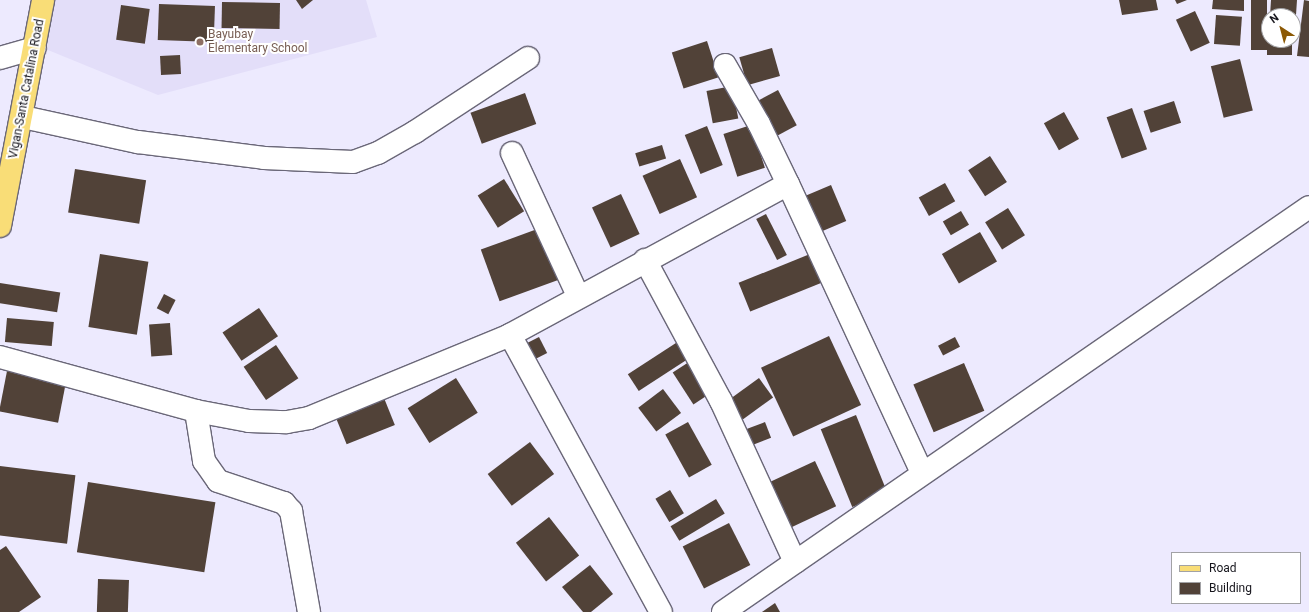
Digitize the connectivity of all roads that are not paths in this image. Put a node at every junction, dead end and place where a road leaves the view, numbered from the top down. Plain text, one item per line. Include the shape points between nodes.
1 (43, 0) edge
2 (35, 48) junction
3 (0, 58) edge
4 (528, 58) dead end
5 (725, 65) dead end
6 (23, 117) junction
7 (512, 153) dead end
8 (788, 184) junction
9 (1309, 207) edge
10 (0, 226) edge
11 (645, 260) junction
12 (578, 296) junction
13 (510, 335) junction
14 (0, 357) edge
15 (196, 411) junction
16 (922, 473) junction
17 (795, 562) junction
18 (309, 612) edge
19 (661, 612) edge
20 (723, 612) edge

1 - 2 main road, Vigan-Santa Catalina Road
2 - 3 street
2 - 6 main road, Vigan-Santa Catalina Road
4 - 6 street via 415,132 378,153 353,162 264,158 138,142
5 - 8 street via 759,124
6 - 10 main road, Vigan-Santa Catalina Road
7 - 12 street
8 - 11 street
8 - 16 street
9 - 16 street
11 - 12 street
11 - 17 street via 721,401
12 - 13 street
13 - 15 street via 309,418 287,422 249,421
13 - 19 street
14 - 15 street
15 - 18 street via 204,461 218,481 284,503 291,511
16 - 17 street
17 - 20 street

